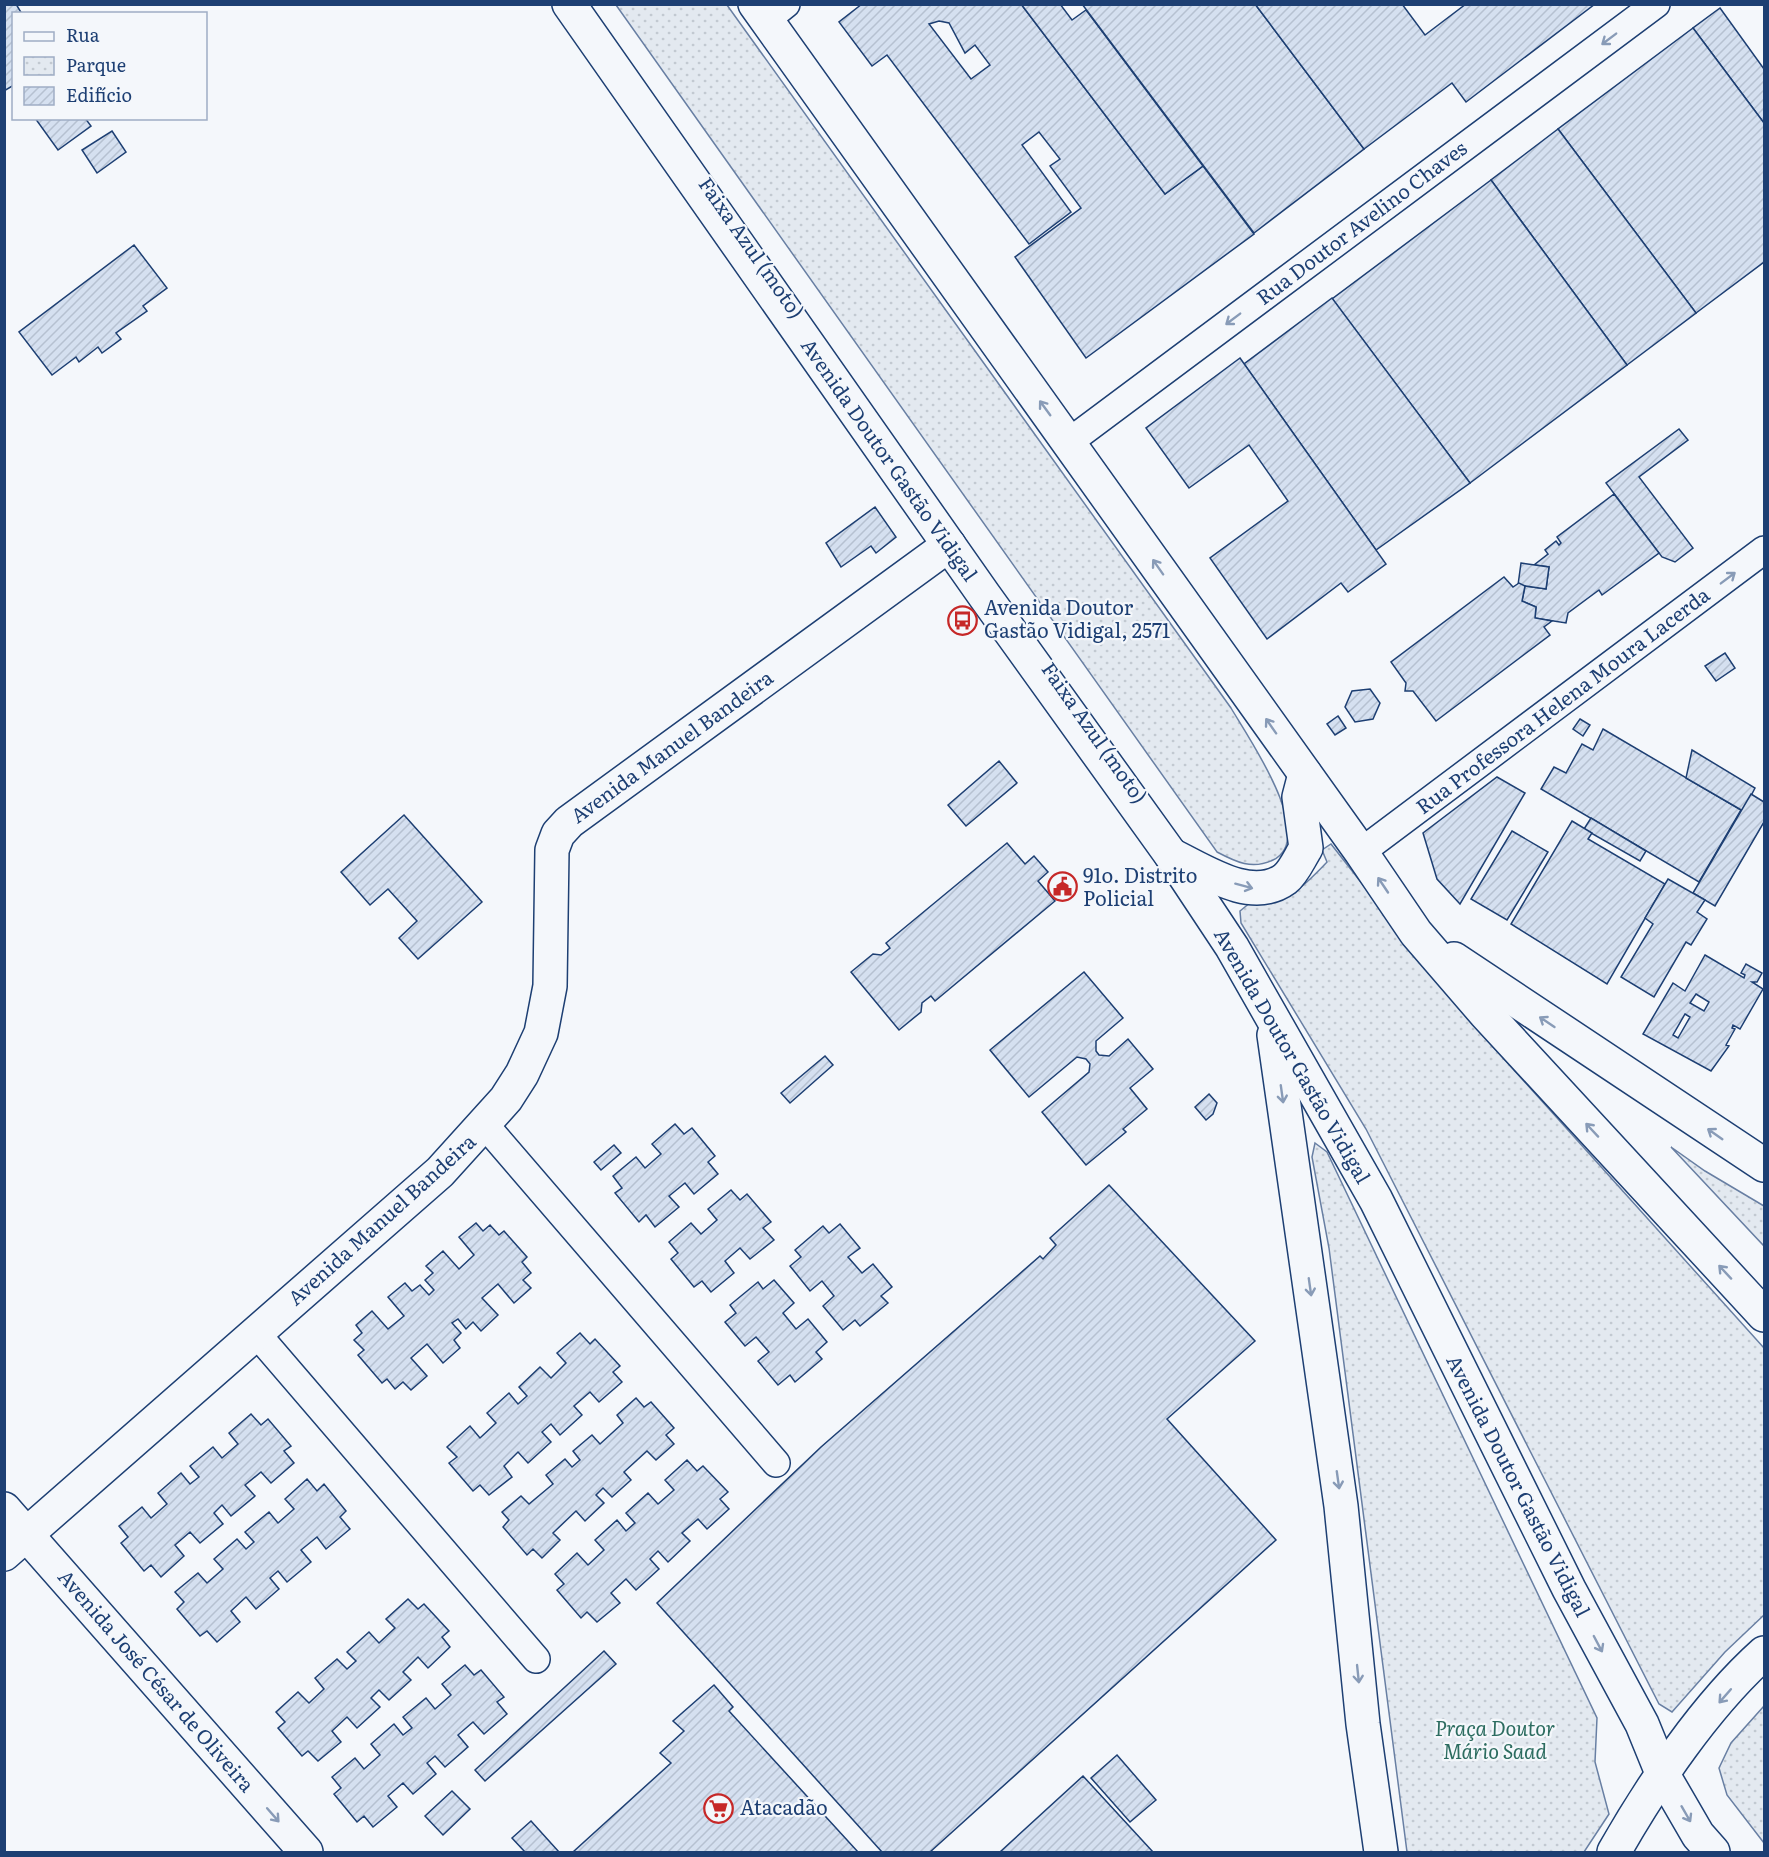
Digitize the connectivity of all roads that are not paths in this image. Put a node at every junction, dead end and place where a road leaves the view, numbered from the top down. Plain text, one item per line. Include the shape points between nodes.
1 (569, 4) edge
2 (578, 4) edge
3 (1656, 4) edge
4 (769, 10) edge
5 (1069, 442) junction
6 (949, 546) junction
7 (1764, 550) edge
8 (1305, 774) junction
9 (1361, 852) junction
10 (1177, 858) junction
11 (1416, 933) junction
12 (1271, 1015) junction
13 (485, 1125) junction
14 (1764, 1165) edge
15 (1764, 1315) edge
16 (256, 1333) junction
17 (1481, 1413) junction
18 (776, 1463) dead end
19 (4, 1509) edge
20 (16, 1544) edge
21 (1764, 1653) edge
22 (536, 1659) dead end
23 (1662, 1773) junction
24 (306, 1852) edge
25 (1381, 1852) edge
26 (1614, 1852) edge
27 (1713, 1852) edge

1 - 6 main road, Avenida Doutor Gastão Vidigal
2 - 10 main road, Faixa Azul (moto)
3 -> 5 street, Rua Doutor Avelino Chaves
5 -> 4 main road
8 -> 5 main road
6 - 10 main road, Avenida Doutor Gastão Vidigal
6 - 13 main road, Avenida Manuel Bandeira via 590,806 558,834 551,864 550,986 541,1033 522,1074
9 -> 7 street, Rua Professora Helena Moura Lacerda
8 - 9 main road
10 -> 8 main road via 1255,889 1287,878 1306,848 1299,797
11 -> 9 main road
10 - 12 main road, Avenida Doutor Gastão Vidigal
10 - 17 main road, Faixa Azul (moto) via 1336,1110 1479,1401
14 -> 11 main road
15 -> 11 main road
12 - 17 main road, Avenida Doutor Gastão Vidigal via 1376,1200
12 -> 25 main road via 1341,1506 1363,1724
13 - 16 main road, Avenida Manuel Bandeira via 440,1172
13 - 18 street
16 - 20 main road, Avenida Manuel Bandeira
16 - 22 street
17 -> 23 main road, Avenida Doutor Gastão Vidigal via 1642,1724
19 - 20 main road, Avenida José César de Oliveira
20 -> 24 main road, Avenida José César de Oliveira
21 -> 23 main road
23 - 26 main road
23 -> 27 main road, Avenida Doutor Gastão Vidigal via 1698,1835

